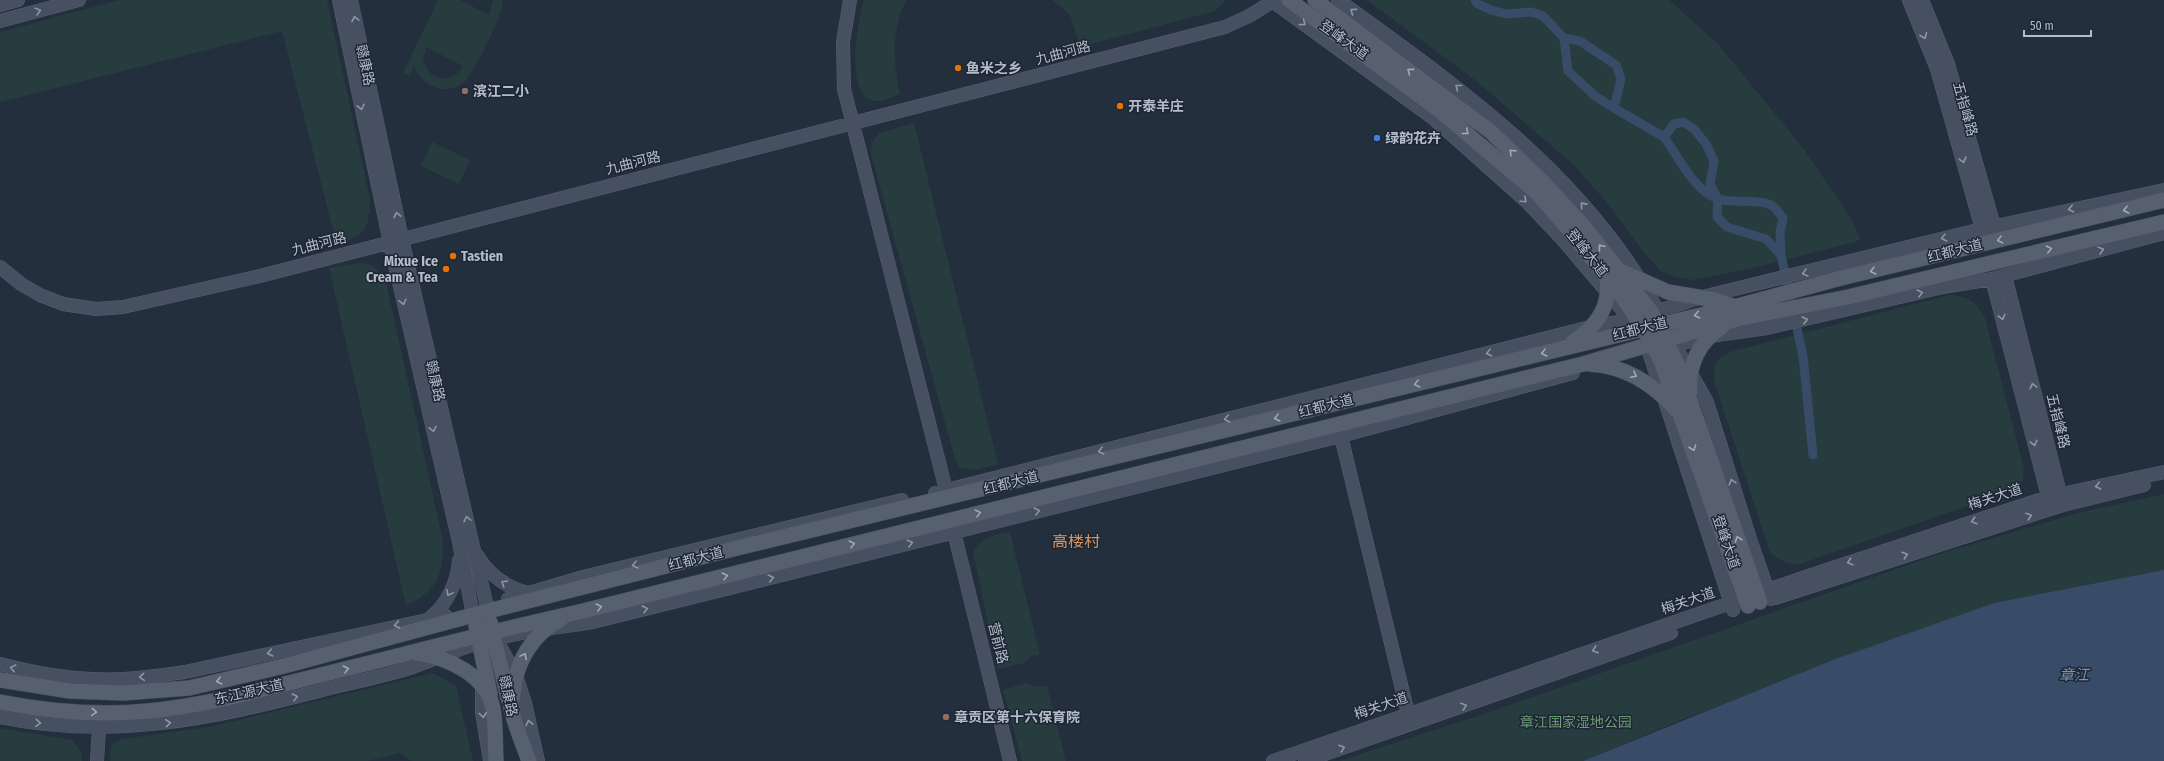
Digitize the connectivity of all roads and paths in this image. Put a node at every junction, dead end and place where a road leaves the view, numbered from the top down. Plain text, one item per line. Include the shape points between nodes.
1 (18, 0) edge
2 (79, 0) edge
3 (339, 0) edge
4 (351, 0) edge
5 (850, 0) edge
6 (1289, 0) edge
7 (1315, 0) edge
8 (1338, 0) edge
9 (1909, 0) edge
10 (1922, 0) edge
11 (1273, 1) edge
12 (0, 5) edge
13 (0, 21) edge
14 (852, 125) junction
15 (2164, 190) edge
16 (2164, 200) edge
17 (2164, 222) edge
18 (1988, 227) junction
19 (2164, 234) edge
20 (396, 241) junction
21 (0, 267) edge
22 (1612, 273) junction
23 (2005, 276) junction
24 (1992, 279) junction
25 (1641, 281) junction
26 (1608, 292) junction
27 (1698, 298) junction
28 (1851, 303) junction
29 (1763, 307) junction
30 (1736, 313) junction
31 (1658, 318) junction
32 (1637, 324) junction
33 (1594, 326) junction
34 (1710, 336) junction
35 (1660, 345) junction
36 (1564, 348) junction
37 (1583, 364) junction
38 (1603, 364) junction
39 (1691, 372) junction
40 (1663, 396) junction
41 (1688, 415) junction
42 (1340, 436) junction
43 (2164, 472) edge
44 (2164, 480) edge
45 (946, 490) junction
46 (2055, 501) junction
47 (954, 532) junction
48 (460, 542) junction
49 (474, 548) junction
50 (569, 592) junction
51 (528, 593) junction
52 (1758, 598) junction
53 (1732, 607) junction
54 (480, 611) junction
55 (579, 612) junction
56 (430, 619) junction
57 (546, 629) junction
58 (405, 634) junction
59 (495, 636) junction
60 (478, 640) junction
61 (407, 654) junction
62 (437, 657) junction
63 (0, 664) edge
64 (516, 676) junction
65 (0, 680) edge
66 (482, 686) junction
67 (0, 702) edge
68 (510, 707) junction
69 (493, 708) junction
70 (0, 717) edge
71 (1409, 719) junction
72 (99, 728) junction
73 (97, 761) edge
74 (490, 761) edge
75 (496, 761) edge
76 (506, 761) edge
77 (522, 761) edge
78 (529, 761) edge
79 (538, 761) edge
80 (1010, 761) edge
81 (1273, 761) edge
82 (1305, 761) edge

1 - 12 street
13 -> 2 street
3 -> 20 street, 赣康路
20 -> 4 street, 赣康路
5 - 14 street via 844,28 843,58 844,89
6 -> 22 main road, 登峰大道 via 1439,110 1492,154 1537,194
22 -> 7 main road, 登峰大道 via 1583,224 1490,131
25 -> 8 street via 1598,221 1565,184 1500,122 1453,83
9 -> 18 street, 五指峰路 via 1937,69
10 - 18 street, 五指峰路 via 1948,64
11 - 14 street, 九曲河路 via 1225,27
11 -> 26 street via 1433,118 1527,202
14 - 20 street, 九曲河路
14 - 45 street
15 -> 18 street
16 -> 29 main road, 红都大道 via 1841,278
28 -> 17 main road, 红都大道
18 -> 29 street via 1843,263
23 -> 19 street
20 - 21 street, 九曲河路 via 192,292 124,307 96,309 63,304 40,295
20 -> 48 street, 赣康路
49 -> 20 street, 赣康路
22 - 25 main road
22 - 26 main road
22 - 31 main road, 登峰大道
22 - 32 main road, 登峰大道
23 - 24 street
46 -> 23 street, 五指峰路
28 -> 24 street
24 -> 46 street
25 - 27 main road via 1668,292
25 - 31 street
26 - 32 street
26 - 33 main road via 1602,314
27 - 29 street
27 - 30 main road via 1715,300
27 - 31 street
29 -> 28 main road, 红都大道
29 - 30 main road, 红都大道
29 - 34 street
30 -> 31 main road, 红都大道
30 - 34 main road
30 - 35 main road, 红都大道
31 - 32 main road, 红都大道
31 - 35 main road, 登峰大道
32 - 33 street
32 - 35 main road, 登峰大道
32 - 36 main road, 红都大道
33 - 36 main road
33 -> 45 street
34 - 35 street
34 - 39 main road via 1697,353
35 - 37 main road, 红都大道
35 - 38 street
35 - 39 street
35 - 40 street
35 - 41 main road, 登峰大道
36 -> 50 main road, 红都大道 via 737,548
37 - 38 main road
55 -> 37 main road, 红都大道
38 -> 40 main road via 1638,377
38 - 42 street
39 - 41 main road
52 -> 39 street via 1751,542 1707,402
40 - 41 main road
40 -> 53 street
41 - 52 main road, 登峰大道
47 -> 42 street
42 - 71 street
43 -> 46 street, 梅关大道
44 - 46 street, 梅关大道
45 -> 51 street via 583,577
46 - 52 street, 梅关大道
57 -> 47 street via 593,622
47 - 80 street, 营前路
48 - 54 street, 赣康路
48 -> 56 street via 454,585
51 -> 49 street via 513,588 497,578 483,564
49 - 54 street, 赣康路
50 - 51 street via 550,595
50 - 54 main road, 红都大道
51 - 54 street
52 - 53 street, 梅关大道
53 - 71 street, 梅关大道
54 - 56 street
54 - 58 main road, 东江源大道
54 - 59 main road, 赣康路
54 - 60 main road, 赣康路
55 - 57 main road
55 - 59 main road, 红都大道
56 - 58 street
56 -> 63 street via 185,672 144,678 68,678
57 - 59 street
64 -> 57 main road via 529,648
58 -> 65 main road, 东江源大道 via 189,688 123,693 70,691
59 - 60 main road, 东江源大道
59 - 64 street
59 - 68 main road, 赣康路
60 - 61 main road, 东江源大道
60 - 62 street
60 - 66 street
60 - 69 main road, 赣康路
61 - 62 main road
67 -> 61 main road, 东江源大道 via 26,707 103,712 147,711 203,702
62 - 66 main road via 466,671
72 -> 62 street via 190,721 410,668
64 - 68 main road
79 -> 64 street
66 - 69 main road
66 -> 74 street via 482,712
68 - 77 main road, 赣康路
68 - 78 main road
69 - 75 main road
69 - 76 main road, 赣康路
70 -> 72 street via 25,722
71 - 81 street, 梅关大道
82 -> 71 street, 梅关大道
72 - 73 street

